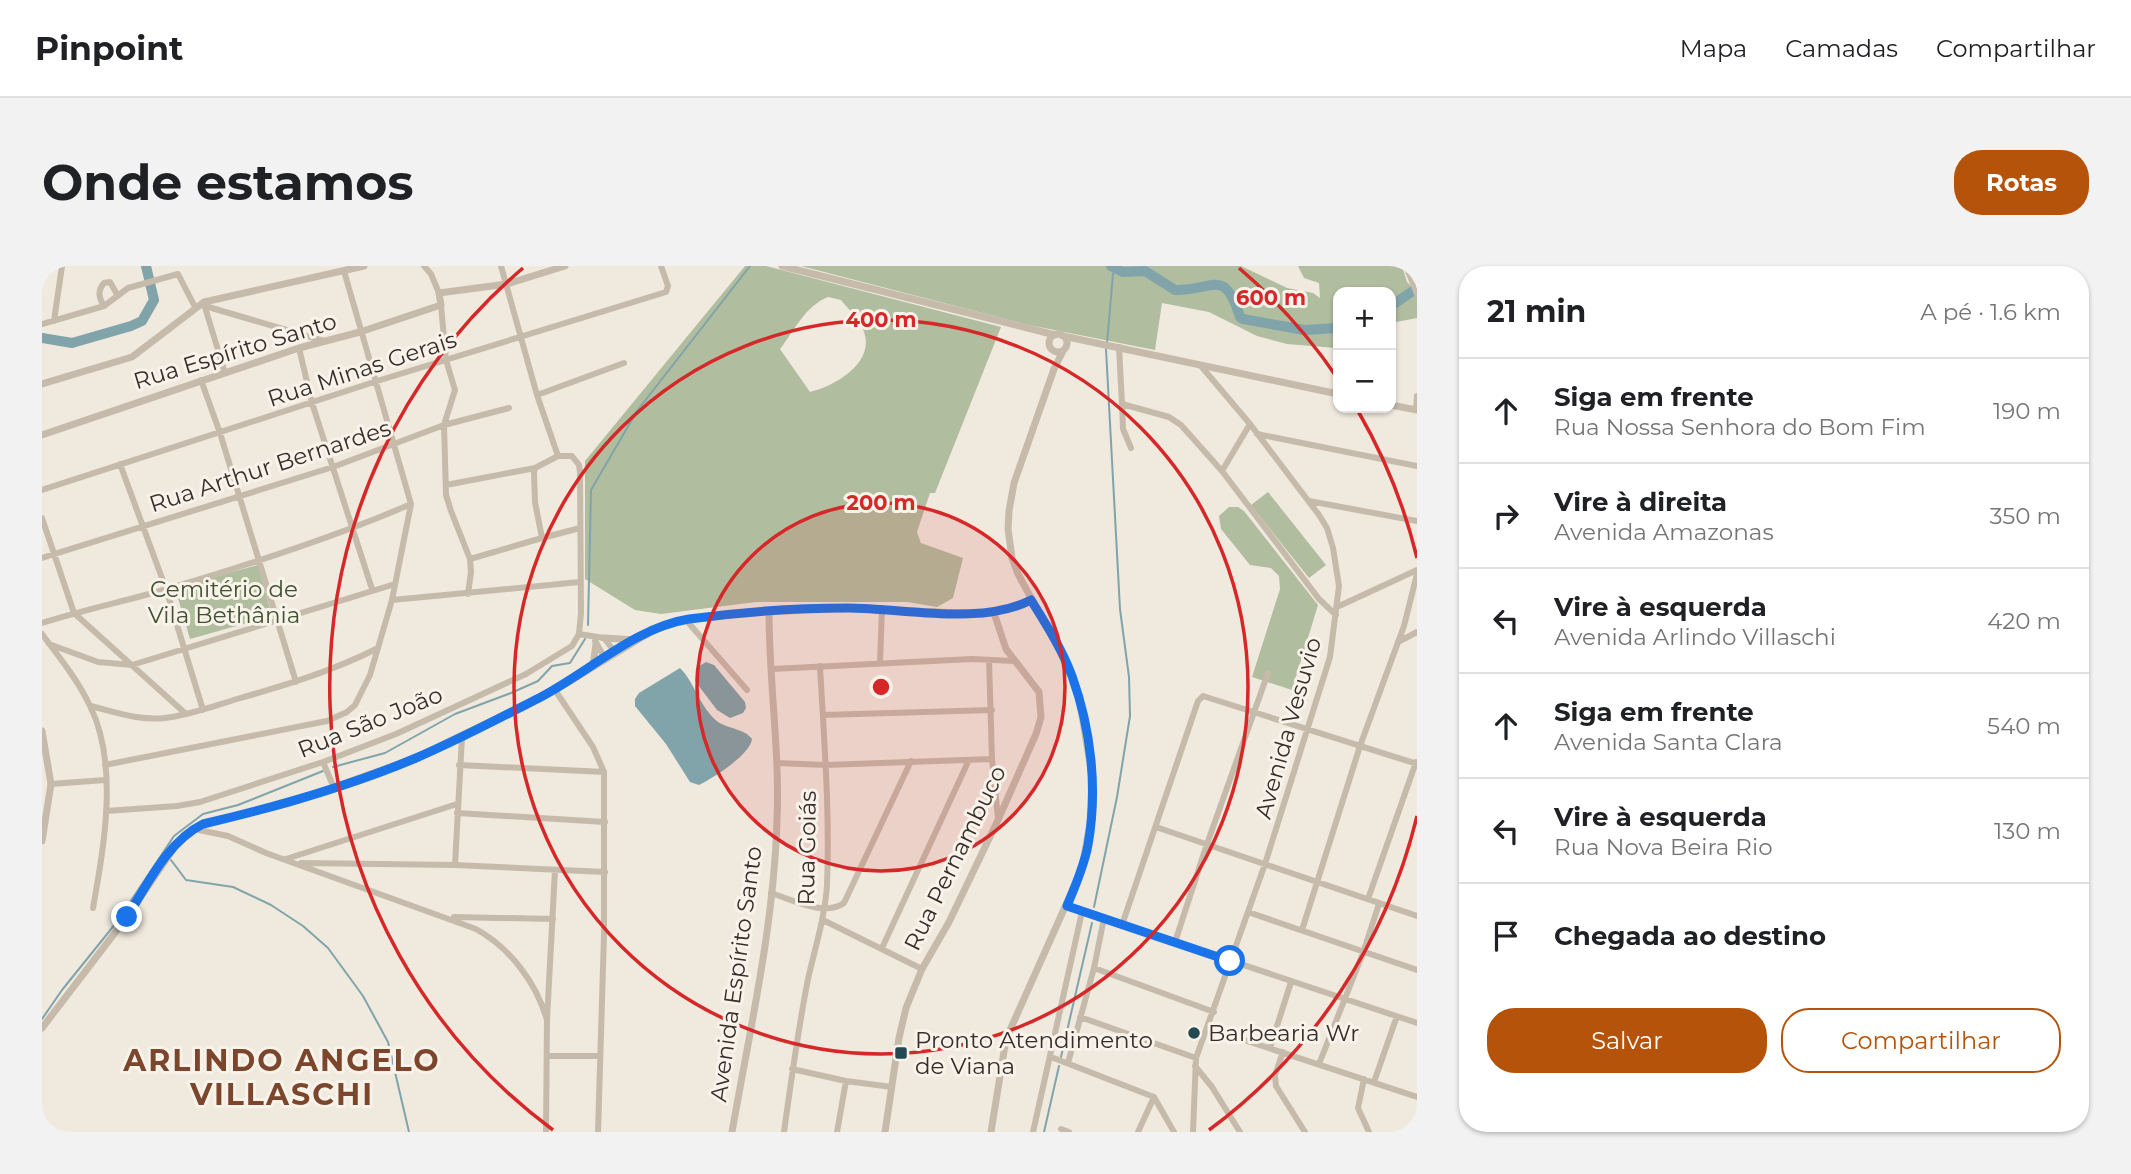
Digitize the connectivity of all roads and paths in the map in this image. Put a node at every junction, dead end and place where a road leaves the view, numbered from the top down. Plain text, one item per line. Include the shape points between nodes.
1 (62, 266) edge
2 (364, 266) edge
3 (424, 266) edge
4 (501, 266) edge
5 (565, 266) edge
6 (661, 266) edge
7 (782, 266) edge
8 (1406, 266) edge
9 (344, 271) junction
10 (507, 284) junction
11 (439, 292) junction
12 (1417, 294) edge
13 (118, 296) junction
14 (204, 304) junction
15 (104, 306) junction
16 (441, 306) junction
17 (195, 307) junction
18 (54, 321) junction
19 (42, 324) edge
20 (1036, 331) junction
21 (360, 332) junction
22 (1059, 335) junction
23 (521, 337) junction
24 (326, 341) junction
25 (1089, 342) junction
26 (1050, 346) junction
27 (299, 348) junction
28 (1119, 348) junction
29 (1064, 350) junction
30 (446, 360) junction
31 (624, 363) dead end
32 (1201, 366) junction
33 (1054, 369) junction
34 (225, 373) junction
35 (201, 380) junction
36 (374, 382) junction
37 (42, 384) edge
38 (1333, 393) edge
39 (537, 395) junction
40 (1417, 396) edge
41 (312, 403) junction
42 (1122, 404) junction
43 (1396, 406) edge
44 (509, 408) dead end
45 (1416, 410) edge
46 (1250, 424) junction
47 (444, 425) junction
48 (220, 433) junction
49 (1257, 434) junction
50 (42, 435) edge
51 (393, 446) junction
52 (1130, 448) dead end
53 (558, 456) junction
54 (120, 464) junction
55 (1417, 466) edge
56 (333, 467) junction
57 (534, 468) junction
58 (1222, 471) junction
59 (446, 485) junction
60 (42, 490) edge
61 (240, 497) junction
62 (1308, 500) junction
63 (411, 504) junction
64 (42, 518) edge
65 (1417, 521) edge
66 (143, 526) junction
67 (580, 528) junction
68 (352, 529) junction
69 (542, 538) junction
70 (54, 555) junction
71 (42, 558) edge
72 (257, 559) junction
73 (470, 559) junction
74 (1417, 572) edge
75 (580, 582) junction
76 (395, 584) junction
77 (166, 589) junction
78 (372, 589) junction
79 (468, 594) junction
80 (392, 600) junction
81 (1031, 600) junction
82 (1337, 607) junction
83 (882, 608) junction
84 (769, 612) junction
85 (74, 613) junction
86 (994, 613) junction
87 (1336, 615) junction
88 (686, 620) junction
89 (276, 621) junction
90 (42, 624) edge
91 (1417, 632) edge
92 (42, 634) edge
93 (579, 634) junction
94 (604, 638) junction
95 (595, 640) junction
96 (636, 640) junction
97 (1398, 642) junction
98 (49, 644) junction
99 (378, 648) junction
100 (184, 650) junction
101 (615, 652) junction
102 (605, 658) junction
103 (989, 660) junction
104 (1014, 661) junction
105 (880, 662) junction
106 (132, 665) junction
107 (593, 666) junction
108 (820, 666) junction
109 (772, 669) junction
110 (1268, 673) dead end
111 (296, 682) junction
112 (555, 690) junction
113 (747, 690) dead end
114 (91, 706) junction
115 (203, 710) junction
116 (992, 710) junction
117 (1256, 712) junction
118 (186, 714) junction
119 (823, 715) junction
120 (1308, 729) junction
121 (42, 731) edge
122 (462, 737) junction
123 (1360, 746) junction
124 (992, 759) junction
125 (911, 761) junction
126 (968, 761) junction
127 (323, 762) junction
128 (777, 763) junction
129 (1417, 763) edge
130 (105, 765) junction
131 (459, 765) junction
132 (825, 765) junction
133 (604, 772) junction
134 (105, 780) junction
135 (51, 784) junction
136 (334, 788) junction
137 (457, 804) junction
138 (106, 811) junction
139 (457, 813) junction
140 (225, 819) junction
141 (998, 820) junction
142 (605, 822) junction
143 (1156, 827) junction
144 (194, 829) junction
145 (228, 836) junction
146 (42, 841) edge
147 (1207, 844) junction
148 (324, 848) junction
149 (285, 860) junction
150 (296, 863) junction
151 (324, 864) junction
152 (1265, 864) junction
153 (455, 865) junction
154 (555, 870) junction
155 (604, 872) junction
156 (322, 874) junction
157 (1317, 883) junction
158 (771, 893) junction
159 (1367, 899) junction
160 (1379, 904) junction
161 (1067, 906) junction
162 (93, 908) dead end
163 (823, 909) junction
164 (1082, 912) junction
165 (1248, 912) junction
166 (1417, 916) edge
167 (445, 917) junction
168 (1104, 918) junction
169 (553, 919) junction
170 (822, 920) junction
171 (1122, 925) junction
172 (1301, 930) junction
173 (1175, 942) junction
174 (882, 948) junction
175 (1363, 953) junction
176 (1230, 961) junction
177 (1094, 968) junction
178 (922, 969) junction
179 (1417, 970) edge
180 (1291, 982) junction
181 (1345, 999) junction
182 (1214, 1012) junction
183 (1397, 1016) junction
184 (1080, 1017) junction
185 (547, 1020) junction
186 (1417, 1023) edge
187 (42, 1028) edge
188 (1208, 1028) junction
189 (1270, 1048) junction
190 (1283, 1052) junction
191 (548, 1056) junction
192 (600, 1056) junction
193 (1051, 1057) junction
194 (1196, 1058) junction
195 (1068, 1063) junction
196 (1319, 1064) junction
197 (1195, 1066) junction
198 (792, 1069) junction
199 (1364, 1079) junction
200 (846, 1081) junction
201 (1374, 1082) junction
202 (892, 1087) junction
203 (1154, 1097) junction
204 (1417, 1097) edge
205 (1061, 1129) dead end
206 (546, 1132) edge
207 (598, 1132) edge
208 (732, 1132) edge
209 (783, 1132) edge
210 (837, 1132) edge
211 (885, 1132) edge
212 (991, 1132) edge
213 (1034, 1132) edge
214 (1069, 1132) edge
215 (1138, 1132) edge
216 (1174, 1132) edge
217 (1193, 1132) edge
218 (1240, 1132) edge
219 (1305, 1132) edge
220 (1369, 1132) edge

1 - 18 street
2 - 9 street
3 - 11 street
4 - 10 street
5 - 10 street
6 - 23 street, Rua Minas Gerais via 666,292
7 - 20 street
8 - 12 street
9 - 14 street
9 - 21 street
10 - 11 street
10 - 23 street
11 - 16 street
13 - 15 street
13 - 15 street via 110,282 104,283 99,297
13 - 17 street via 140,284 178,274
14 - 17 street
14 - 24 street
14 - 34 street
15 - 18 street
16 - 21 street, Rua Espírito Santo
16 - 30 street
17 - 37 street via 132,357
18 - 19 street
20 - 22 street
20 - 26 street
21 - 24 street, Rua Espírito Santo
21 - 36 street
22 - 25 street
22 - 26 street via 1051,337
22 - 29 street via 1067,342
23 - 30 street, Rua Minas Gerais
23 - 39 street
24 - 27 street, Rua Espírito Santo
25 - 28 street
25 - 29 street
26 - 29 street via 1057,353
26 - 33 street
27 - 34 street, Rua Espírito Santo
27 - 41 street
28 - 32 street
28 - 42 street
29 - 33 street
30 - 36 street, Rua Minas Gerais
30 - 47 street via 455,390
31 - 39 street
32 - 38 street
32 - 46 street, Avenida Vesuvio
33 - 81 street via 1014,483 1009,511 1012,558
34 - 35 street, Rua Espírito Santo
35 - 48 street
35 - 50 street, Rua Espírito Santo
36 - 41 street, Rua Minas Gerais
36 - 51 street
39 - 53 street
40 - 45 street
41 - 48 street, Rua Minas Gerais
41 - 56 street
42 - 52 street
42 - 58 street via 1169,416
43 - 45 street
44 - 47 street, Rua Arthur Bernardes
46 - 49 street, Avenida Vesuvio
46 - 58 street
47 - 51 street, Rua Arthur Bernardes
47 - 59 street
48 - 54 street, Rua Minas Gerais
48 - 61 street
49 - 55 street
49 - 62 street, Avenida Vesuvio
51 - 56 street, Rua Arthur Bernardes
51 - 63 street
53 - 57 street
53 - 67 street via 572,456 579,465
54 - 60 street, Rua Minas Gerais
54 - 66 street
56 - 61 street, Rua Arthur Bernardes
56 - 68 street
57 - 59 street
57 - 69 street
58 - 87 street
59 - 73 street via 450,511
61 - 66 street, Rua Arthur Bernardes
61 - 72 street
62 - 65 street
62 - 82 street, Avenida Vesuvio via 1327,528 1333,548
63 - 68 street
63 - 76 street
64 - 70 street
66 - 70 street, Rua Arthur Bernardes
66 - 77 street
67 - 69 street
67 - 75 street
68 - 72 street
68 - 78 street
69 - 73 street
70 - 71 street, Rua Arthur Bernardes
70 - 85 street
72 - 77 street
72 - 89 street
73 - 79 street
74 - 82 street
74 - 97 street
75 - 79 street
75 - 93 street
76 - 78 street
76 - 80 street
77 - 85 street
77 - 100 street
78 - 89 street
79 - 80 street
80 - 99 street
81 - 86 street
81 - 161 street via 1071,673 1089,751 1092,799 1088,845
82 - 87 street, Avenida Vesuvio
83 - 84 street
83 - 86 street
83 - 105 street
84 - 88 street
84 - 109 street, Avenida Espírito Santo
85 - 90 street
85 - 106 street
86 - 104 street, Rua Pernambuco
87 - 120 street, Avenida Vesuvio via 1330,657
88 - 96 street
88 - 113 street
89 - 100 street
89 - 111 street
91 - 97 street
92 - 98 street
93 - 95 street
93 - 127 street, Rua São João via 572,646 526,674
94 - 95 street
94 - 96 street
94 - 101 street
95 - 102 street
95 - 107 street
96 - 101 street
97 - 123 street
98 - 106 street via 98,662
98 - 114 street
99 - 111 street
99 - 130 street via 363,694 338,717
100 - 106 street
100 - 115 street
101 - 102 street
102 - 107 street
103 - 104 street
103 - 105 street
103 - 116 street
104 - 141 street, Rua Pernambuco via 1039,692 1041,717
105 - 108 street
106 - 118 street
107 - 112 street
108 - 109 street
108 - 119 street, Rua Goiás
109 - 128 street, Avenida Espírito Santo
110 - 117 street
111 - 115 street
112 - 122 street
112 - 133 street
114 - 118 street via 146,718
114 - 130 street
115 - 118 street
116 - 119 street
116 - 124 street
117 - 120 street
117 - 143 street via 1200,697
117 - 147 street
119 - 132 street, Rua Goiás
120 - 123 street
120 - 152 street, Avenida Vesuvio
121 - 135 street
122 - 131 street
122 - 136 street
123 - 129 street
123 - 157 street
124 - 126 street
124 - 141 street
125 - 126 street
125 - 132 street
125 - 163 street via 844,903 836,909
126 - 174 street
127 - 136 street
127 - 138 street, Rua São João via 200,802
128 - 132 street
128 - 158 street, Avenida Espírito Santo
129 - 159 street
130 - 134 street
131 - 133 street
131 - 137 street
132 - 163 street, Rua Goiás via 827,886
133 - 142 street
134 - 135 street
134 - 138 street
135 - 146 street
136 - 140 street
137 - 139 street
137 - 148 street
138 - 162 street
139 - 142 street
139 - 153 street
140 - 144 street
140 - 145 street via 223,829
141 - 178 street, Rua Pernambuco
142 - 155 street
143 - 147 street
143 - 171 street
144 - 145 street
144 - 187 street via 176,845
145 - 149 street
147 - 152 street
147 - 173 street
148 - 149 street
148 - 151 street
149 - 150 street
150 - 151 street
150 - 156 street
151 - 153 street
151 - 156 street
152 - 157 street
152 - 165 street, Avenida Vesuvio
153 - 154 street
154 - 155 street
154 - 169 street
155 - 192 street
156 - 167 street
157 - 159 street
157 - 172 street
158 - 163 street
158 - 208 street, Avenida Espírito Santo
159 - 160 street
160 - 166 street
160 - 175 street
161 - 164 street
161 - 212 street via 1006,1039
163 - 170 street, Rua Goiás
164 - 168 street
164 - 193 street
165 - 172 street
165 - 176 street, Avenida Vesuvio
167 - 169 street
167 - 185 street via 500,945 532,984
168 - 171 street
168 - 177 street
169 - 185 street
170 - 174 street
170 - 198 street, Rua Goiás
171 - 173 street
172 - 175 street
173 - 176 street
174 - 178 street
175 - 179 street
175 - 181 street
176 - 180 street
176 - 182 street, Avenida Vesuvio
177 - 182 street
177 - 184 street
178 - 202 street, Rua Pernambuco via 902,1023
180 - 181 street
180 - 189 street
181 - 183 street
181 - 196 street
182 - 188 street, Avenida Vesuvio
183 - 186 street
183 - 201 street
184 - 194 street
184 - 195 street
185 - 191 street
188 - 189 street
188 - 194 street, Avenida Vesuvio
189 - 190 street
190 - 196 street
190 - 219 street via 1276,1086
191 - 192 street
191 - 206 street
192 - 207 street
193 - 195 street
193 - 213 street
194 - 197 street, Avenida Vesuvio
195 - 203 street
196 - 199 street
197 - 217 street, Avenida Vesuvio
197 - 218 street
198 - 200 street
198 - 209 street, Rua Goiás
199 - 201 street
199 - 220 street via 1358,1108
200 - 202 street
200 - 210 street
201 - 204 street
202 - 211 street, Rua Pernambuco
203 - 215 street
203 - 216 street
205 - 214 street

